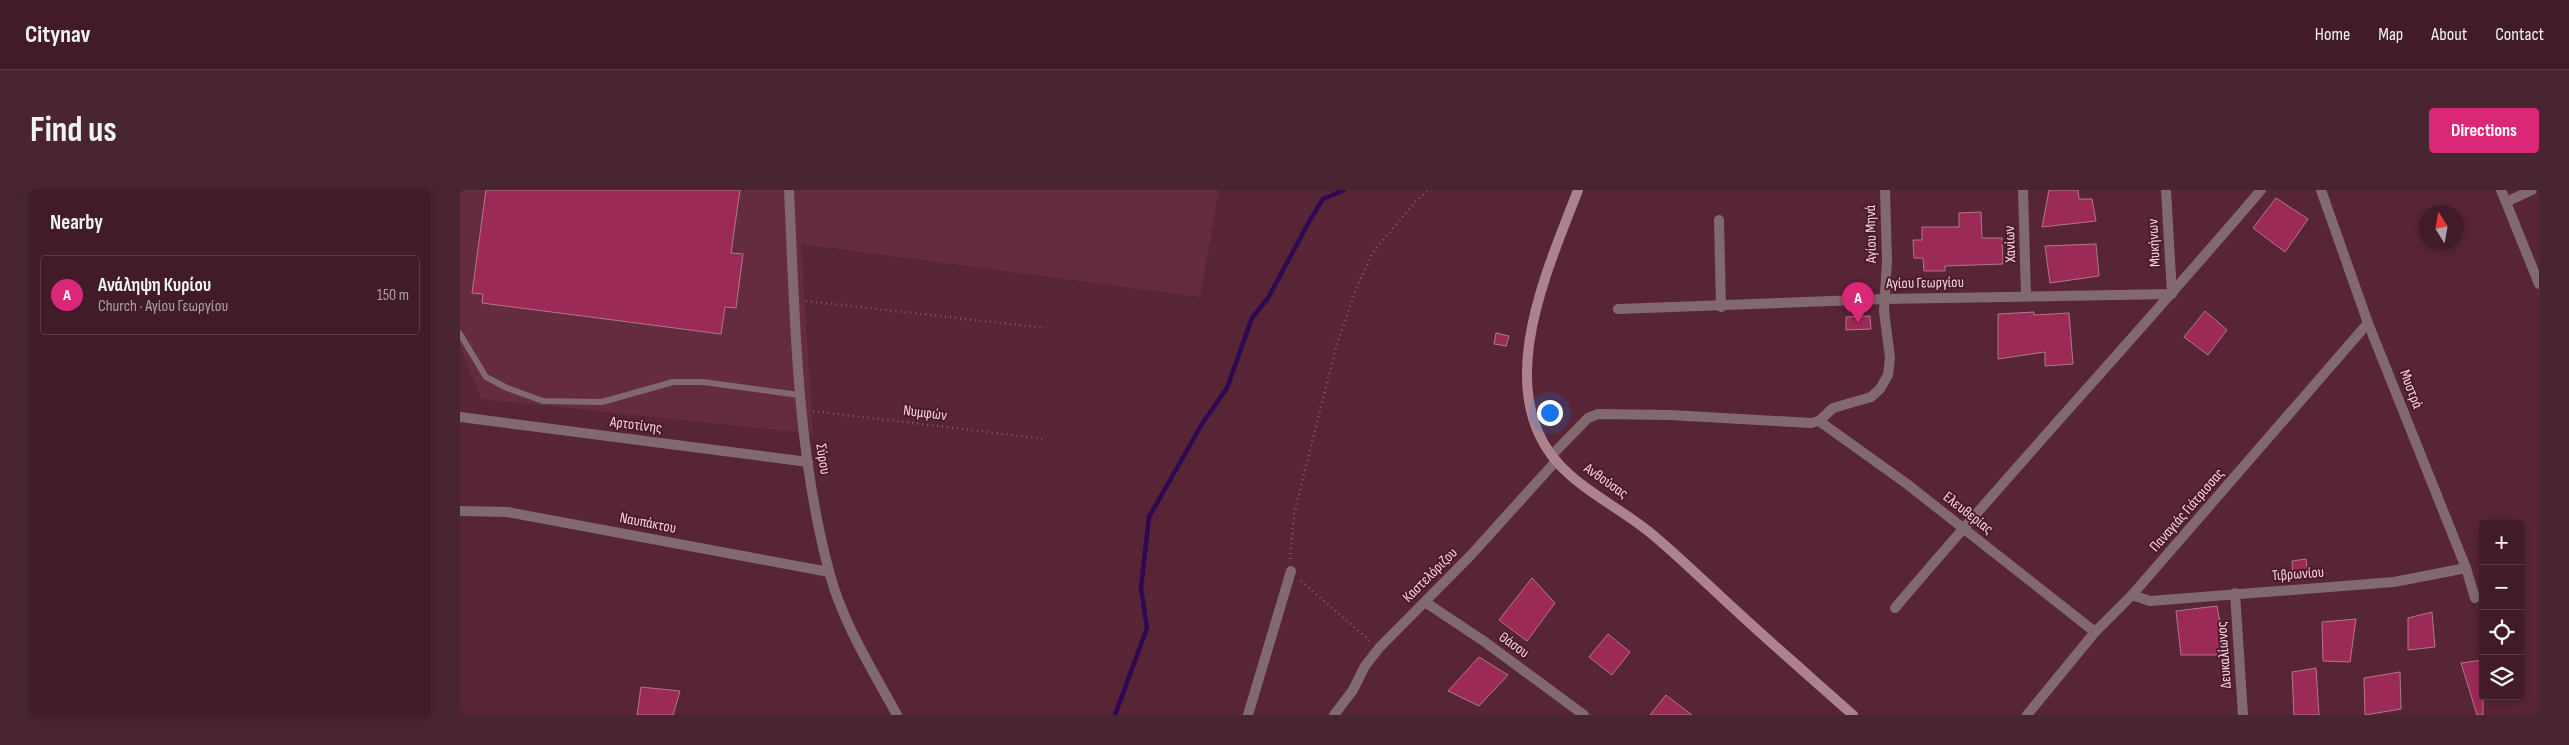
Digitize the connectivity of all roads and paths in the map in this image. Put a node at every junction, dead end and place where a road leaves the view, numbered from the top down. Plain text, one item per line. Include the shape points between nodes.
1 (789, 190) edge
2 (1429, 190) edge
3 (1578, 190) edge
4 (1885, 190) edge
5 (2023, 190) edge
6 (2166, 190) edge
7 (2261, 190) edge
8 (2322, 190) edge
9 (2501, 190) edge
10 (2532, 190) edge
11 (2506, 202) junction
12 (1719, 220) dead end
13 (2539, 284) edge
14 (2172, 294) junction
15 (2026, 296) junction
16 (1884, 299) junction
17 (794, 300) junction
18 (1721, 307) junction
19 (1618, 309) dead end
20 (2368, 323) junction
21 (1044, 328) dead end
22 (460, 334) edge
23 (799, 396) junction
24 (801, 410) junction
25 (460, 417) edge
26 (1819, 421) junction
27 (1045, 440) dead end
28 (1554, 458) junction
29 (808, 462) junction
30 (460, 511) edge
31 (1962, 528) junction
32 (2466, 568) junction
33 (1291, 570) junction
34 (829, 572) junction
35 (2235, 593) junction
36 (2132, 595) junction
37 (2475, 598) dead end
38 (1425, 602) junction
39 (1895, 608) dead end
40 (2095, 632) junction
41 (1379, 648) junction
42 (897, 715) edge
43 (1248, 715) edge
44 (1334, 715) edge
45 (1584, 715) edge
46 (1853, 715) edge
47 (2027, 715) edge
48 (2243, 715) edge

1 - 17 street, Σύρου
2 - 33 path via 1373,252 1356,289 1336,347 1294,514 1289,553
3 - 28 street, Ανθούσας via 1538,303 1529,344 1528,398 1539,434
4 - 16 street, Αγίου Μηνά via 1887,261
5 - 15 street, Χανίων
6 - 14 street, Μυκήνων
7 - 14 street
8 - 20 street, Μυστρά
9 - 11 street
10 - 11 street
11 - 13 street
12 - 18 street
14 - 15 street, Αγίου Γεωργίου
14 - 31 street
15 - 16 street, Αγίου Γεωργίου
16 - 18 street, Αγίου Γεωργίου
16 - 26 street, Αγίου Μηνά via 1889,371 1880,389 1871,398 1833,408
17 - 21 path
17 - 23 street, Σύρου
18 - 19 street, Αγίου Γεωργίου
20 - 32 street, Μυστρά
20 - 36 street, Παναγιάς Γιάτρισσας
22 - 23 lane via 486,377 542,401 602,402 673,382 702,382
23 - 24 street, Σύρου
24 - 27 path, Νυμφών
24 - 29 street, Σύρου
25 - 29 street, Αρτοτίνης
26 - 28 street, Καστελόριζου via 1598,414 1588,418
26 - 31 street, Ελευθερίας
28 - 38 street, Καστελόριζου via 1471,555
28 - 46 street, Ανθούσας via 1571,475 1649,532
29 - 34 street, Σύρου
30 - 34 street, Ναυπάκτου via 507,512
31 - 39 street
31 - 40 street, Ελευθερίας
32 - 35 street, Τιβρωνίου via 2394,582
32 - 37 street, Μυστρά
33 - 41 path
33 - 43 street
34 - 42 street, Σύρου via 858,644
35 - 36 street, Τιβρωνίου via 2150,601
35 - 48 street, Δευκαλίωνος
36 - 40 street, Παναγιάς Γιάτρισσας
38 - 41 street, Καστελόριζου
38 - 45 street, Θάσου
40 - 47 street, Παναγιάς Γιάτρισσας
41 - 44 street, Καστελόριζου

